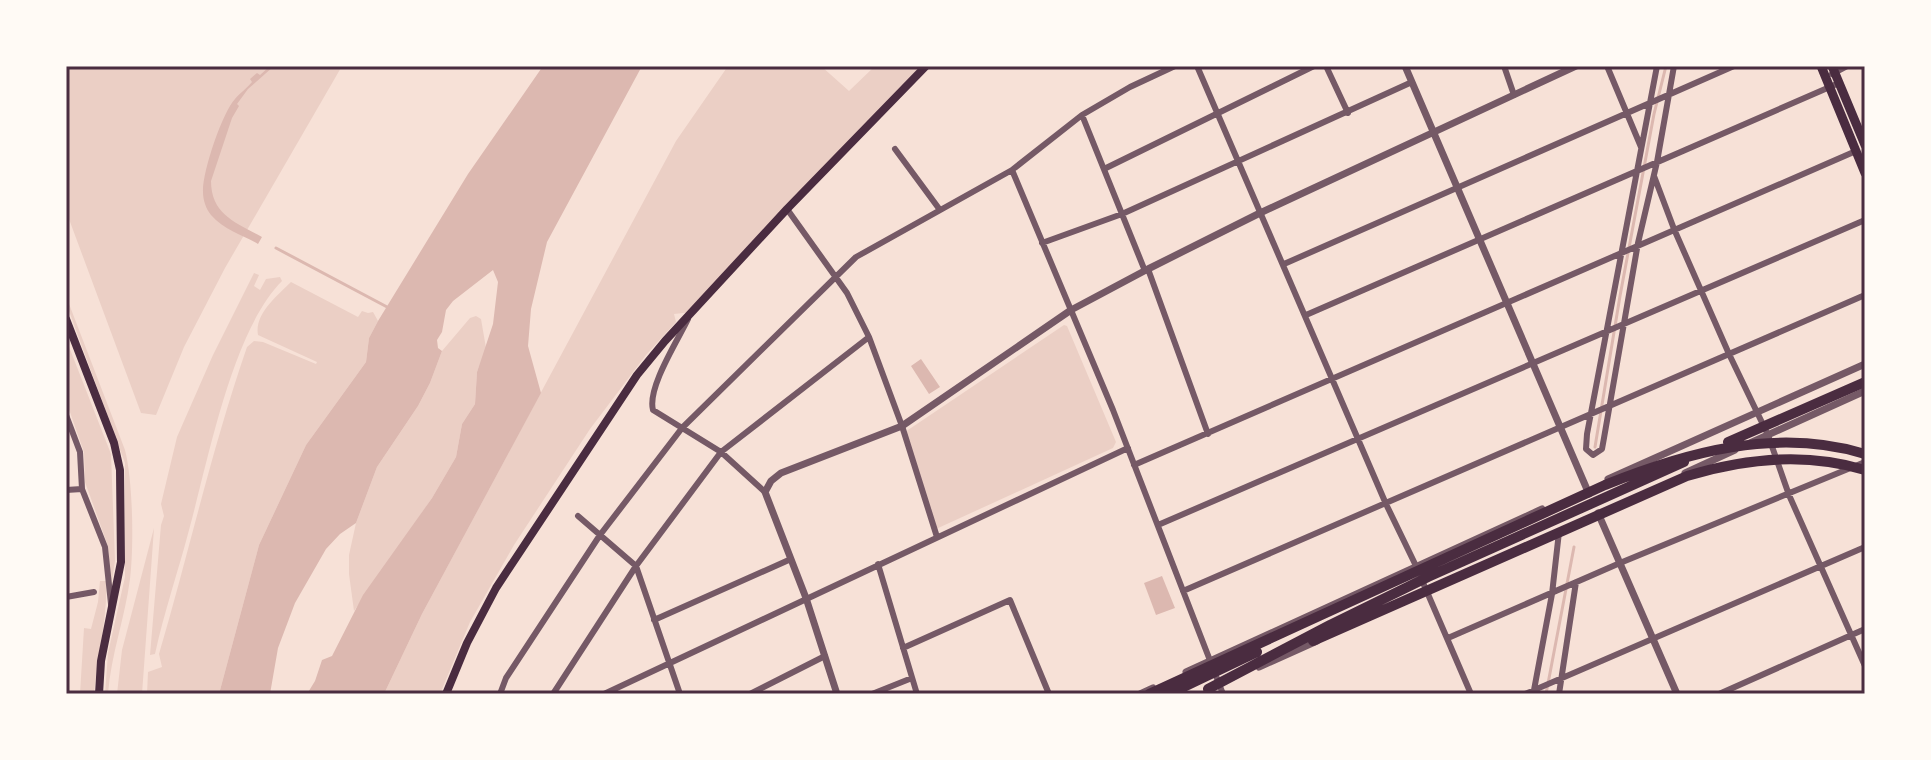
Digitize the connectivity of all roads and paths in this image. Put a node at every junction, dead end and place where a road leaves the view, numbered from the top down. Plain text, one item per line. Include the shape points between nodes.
1 (926, 66) edge
2 (1175, 66) edge
3 (1197, 66) edge
4 (1314, 66) edge
5 (1326, 66) edge
6 (1405, 66) edge
7 (1504, 66) edge
8 (1576, 66) edge
9 (1607, 66) edge
10 (1657, 66) edge
11 (1674, 66) edge
12 (1734, 66) edge
13 (1821, 66) edge
14 (1847, 66) edge
15 (1832, 78) edge
16 (1412, 82) junction
17 (1668, 94) junction
18 (1514, 95) junction
19 (1650, 103) junction
20 (1627, 112) junction
21 (1348, 113) junction
22 (1082, 115) junction
23 (1218, 115) junction
24 (1432, 133) junction
25 (1642, 148) junction
26 (1860, 148) edge
27 (895, 149) dead end
28 (1239, 162) junction
29 (1655, 164) junction
30 (1104, 169) junction
31 (1012, 170) junction
32 (1639, 171) junction
33 (1865, 173) edge
34 (1654, 176) junction
35 (1455, 187) junction
36 (787, 209) junction
37 (940, 210) junction
38 (1260, 213) junction
39 (1122, 214) junction
40 (1865, 220) edge
41 (1674, 229) junction
42 (1479, 241) junction
43 (1042, 243) junction
44 (1638, 243) junction
45 (1620, 252) junction
46 (1284, 264) junction
47 (1147, 270) junction
48 (836, 276) junction
49 (1701, 291) junction
50 (1865, 295) edge
51 (1506, 304) junction
52 (1071, 310) junction
53 (692, 312) junction
54 (1306, 315) junction
55 (66, 319) edge
56 (1623, 325) junction
57 (1607, 333) junction
58 (869, 337) junction
59 (1729, 354) junction
60 (1865, 364) edge
61 (1533, 365) junction
62 (1333, 378) junction
63 (1863, 385) edge
64 (1608, 407) junction
65 (1758, 412) junction
66 (66, 415) edge
67 (1591, 415) junction
68 (902, 426) junction
69 (1560, 427) junction
70 (682, 428) junction
71 (1208, 434) junction
72 (1768, 435) junction
73 (1359, 440) junction
74 (1128, 448) junction
75 (721, 452) junction
76 (1865, 454) edge
77 (1865, 462) edge
78 (1134, 465) junction
79 (1865, 470) edge
80 (1587, 488) junction
81 (82, 489) junction
82 (66, 490) edge
83 (765, 492) junction
84 (1789, 495) junction
85 (1386, 504) junction
86 (1597, 512) junction
87 (578, 516) dead end
88 (1158, 525) junction
89 (1559, 530) junction
90 (600, 535) junction
91 (937, 537) junction
92 (1470, 540) joint
93 (1865, 547) edge
94 (791, 559) junction
95 (1620, 563) junction
96 (878, 564) junction
97 (636, 566) junction
98 (1821, 566) junction
99 (1417, 568) junction
100 (1576, 582) junction
101 (1427, 590) junction
102 (1183, 591) junction
103 (94, 592) dead end
104 (1552, 594) junction
105 (66, 597) edge
106 (806, 598) junction
107 (112, 606) junction
108 (654, 620) junction
109 (1865, 629) edge
110 (1851, 635) junction
111 (1448, 638) junction
112 (1652, 638) junction
113 (903, 648) junction
114 (825, 656) junction
115 (1210, 660) junction
116 (669, 664) junction
117 (1865, 666) edge
118 (912, 678) junction
119 (1562, 679) junction
120 (1221, 690) edge
121 (1202, 692) edge
122 (1534, 692) edge
123 (99, 694) edge
124 (446, 694) edge
125 (500, 694) edge
126 (553, 694) edge
127 (604, 694) edge
128 (680, 694) edge
129 (750, 694) edge
130 (837, 694) edge
131 (872, 694) edge
132 (917, 694) edge
133 (1049, 694) edge
134 (1140, 694) edge
135 (1149, 694) edge
136 (1169, 694) edge
137 (1471, 694) edge
138 (1525, 694) edge
139 (1559, 694) edge
140 (1677, 694) edge
141 (1719, 694) edge

1 - 36 main road
2 - 22 street
3 - 23 street
4 - 23 street
5 - 21 street
6 - 16 street
7 - 18 street
8 - 18 street
9 - 20 street
10 - 19 street
11 - 17 street
12 - 17 street
13 - 15 main road
14 - 15 street
15 - 26 main road
15 - 29 street
16 - 21 street
16 - 24 street
17 - 19 street
17 - 29 street
18 - 24 street
19 - 20 street
19 - 25 street
20 - 25 street
20 - 35 street
21 - 28 street
22 - 30 street
22 - 31 street
23 - 28 street
23 - 30 street
24 - 35 street
24 - 38 street
25 - 32 street
26 - 33 main road
26 - 41 street
27 - 37 street
28 - 38 street
28 - 39 street
29 - 32 street
29 - 34 street
30 - 39 street
31 - 37 street
31 - 43 street
32 - 42 street
32 - 45 street
34 - 41 street
34 - 44 street
35 - 42 street
35 - 46 street
36 - 48 street
36 - 53 main road
37 - 48 street via 856,257
38 - 46 street
38 - 47 street
39 - 43 street
39 - 47 street
40 - 49 street
41 - 44 street
41 - 49 street
42 - 51 street
42 - 54 street
43 - 52 street
44 - 45 street
44 - 56 street
45 - 51 street
45 - 57 street
46 - 54 street
47 - 52 street
47 - 71 street
48 - 58 street
48 - 70 street
49 - 56 street
49 - 59 street
50 - 59 street
51 - 61 street
51 - 62 street
52 - 68 street
52 - 74 street
53 - 70 street via 651,405
53 - 124 main road via 637,375 505,575
54 - 62 street
55 - 107 main road via 118,457 121,562
56 - 57 street
56 - 64 street
57 - 61 street
57 - 67 street
58 - 68 street
58 - 75 street
59 - 64 street
59 - 65 street
60 - 65 street
61 - 69 street
61 - 73 street
62 - 71 street
62 - 73 street
63 - 72 street
63 - 121 highway via 1428,577
64 - 67 street
64 - 67 street via 1602,449 1593,455 1586,449
65 - 72 street
65 - 80 street
66 - 81 street via 80,452
67 - 69 street
68 - 83 street via 781,473
68 - 91 street
69 - 80 street
69 - 85 street
70 - 75 street
70 - 90 street
71 - 78 street
72 - 84 street
72 - 86 street
73 - 85 street
73 - 88 street
74 - 78 street
74 - 91 street
75 - 83 street
75 - 97 street
76 - 135 highway via 1822,445 1765,443 1667,461
77 - 84 street
78 - 88 street
79 - 89 highway via 1794,458 1730,464 1663,485
80 - 86 street
80 - 92 street
81 - 82 street
81 - 107 street via 105,547
83 - 94 street
84 - 95 street
84 - 98 street
85 - 99 street
85 - 102 street
86 - 89 street
86 - 95 street
87 - 90 street
88 - 102 street
89 - 101 street
89 - 104 street
89 - 121 highway
90 - 97 street
90 - 125 street
91 - 96 street
92 - 99 highway
93 - 98 street
94 - 106 street
94 - 108 street
95 - 100 street
95 - 112 street
96 - 106 street
96 - 113 street
97 - 108 street
97 - 126 street
98 - 110 street
98 - 112 street
99 - 101 street
99 - 115 street
99 - 136 highway
100 - 104 street
100 - 119 street
101 - 111 street
101 - 120 street
102 - 115 street
103 - 105 street
104 - 111 street
104 - 122 street
106 - 114 street
106 - 116 street
107 - 123 main road
108 - 116 street
109 - 110 street
110 - 117 street
110 - 141 street
111 - 137 street
112 - 119 street
112 - 140 street
113 - 118 street
113 - 133 street via 1010,600
114 - 129 street
114 - 130 street
115 - 120 street
115 - 134 street
116 - 127 street
116 - 128 street
118 - 131 street
118 - 132 street
119 - 122 street
119 - 139 street
120 - 121 street
122 - 138 street

